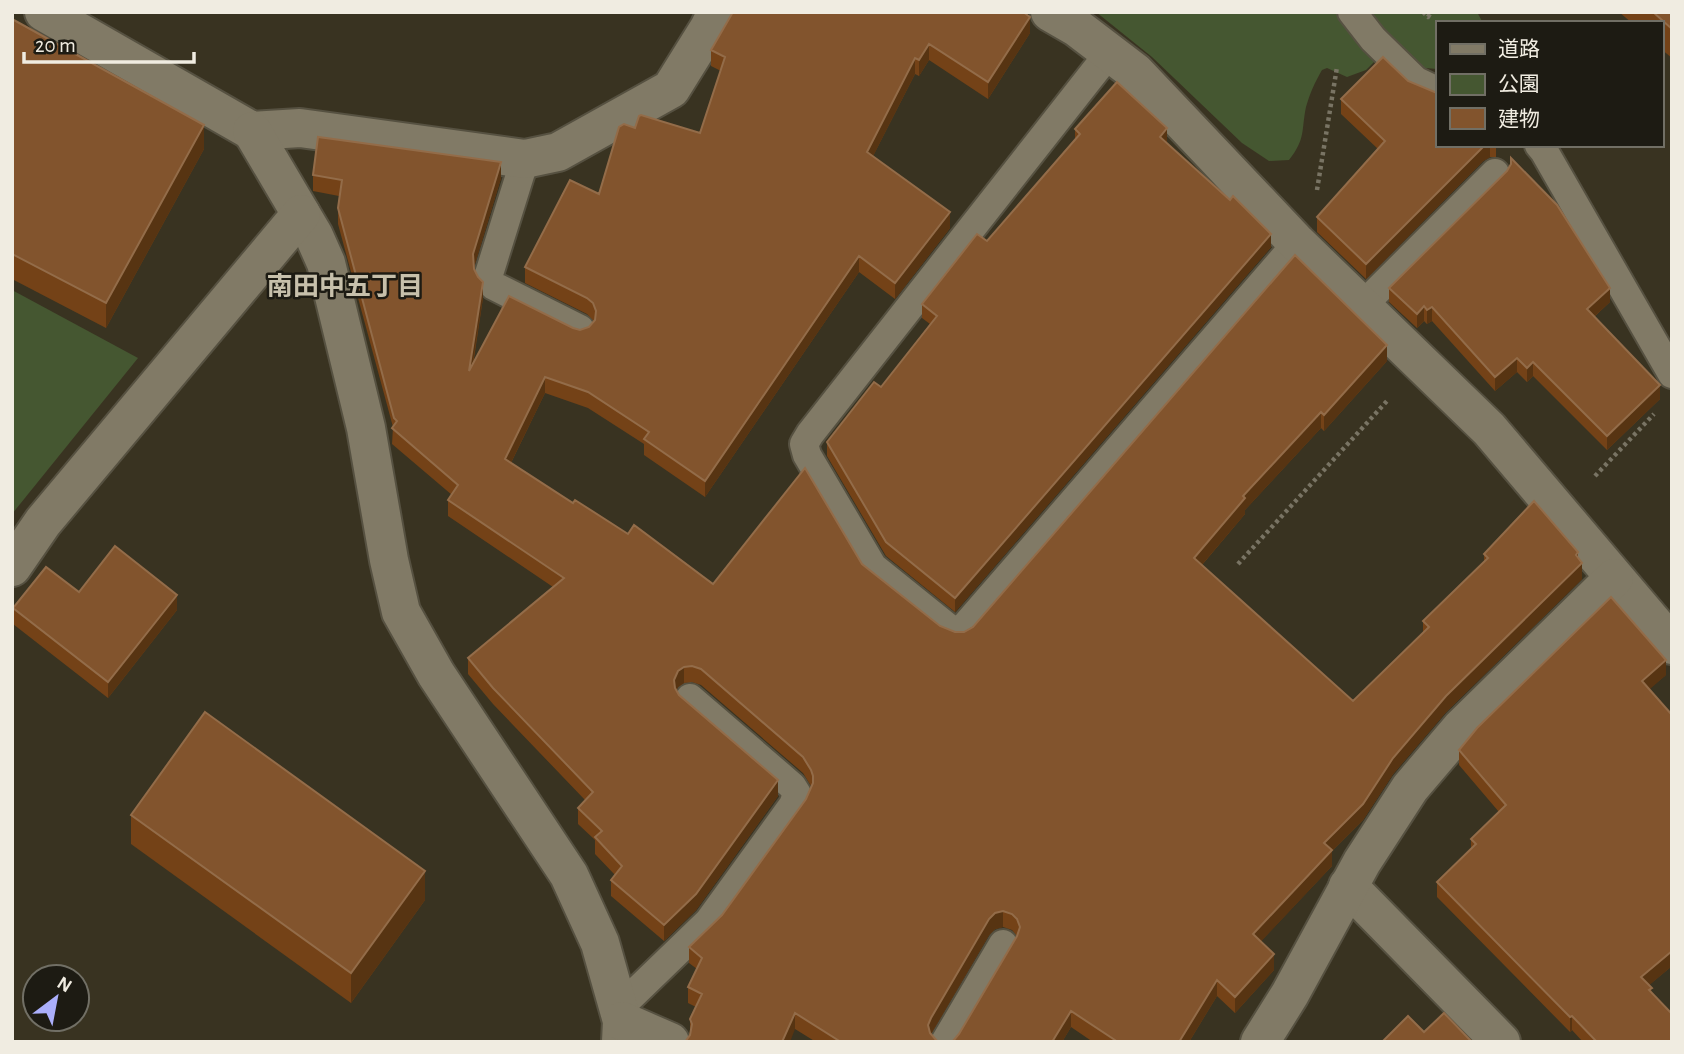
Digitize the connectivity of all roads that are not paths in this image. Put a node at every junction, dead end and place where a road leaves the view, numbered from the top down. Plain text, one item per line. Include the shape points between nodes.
1 (44, 12) edge
2 (716, 12) edge
3 (1050, 12) edge
4 (1352, 12) edge
5 (1110, 52) junction
6 (1436, 91) edge
7 (252, 131) junction
8 (1541, 147) edge
9 (525, 159) junction
10 (1495, 173) dead end
11 (301, 214) junction
12 (1297, 243) junction
13 (1362, 306) junction
14 (580, 329) edge
15 (1672, 374) edge
16 (12, 567) edge
17 (1614, 578) junction
18 (1672, 645) edge
19 (690, 698) dead end
20 (1348, 886) junction
21 (1003, 944) dead end
22 (621, 1023) edge
23 (670, 1042) edge
24 (945, 1042) edge
25 (1260, 1042) edge
26 (1501, 1042) edge

1 - 7 street
2 - 9 street via 671,89 558,152
3 - 5 street
4 - 6 lane via 1416,81
5 - 12 street via 1135,72
5 - 12 lane via 804,444 873,567 950,629 960,632
7 - 9 street via 300,128
7 - 11 street
8 - 15 lane
9 - 14 lane via 489,282
10 - 13 lane
11 - 16 street via 43,522
11 - 22 street via 326,263 366,428 401,612 436,674 569,875 600,943
12 - 13 street
13 - 17 street via 1489,429
17 - 18 street
17 - 20 street via 1461,728 1410,788
19 - 22 lane via 797,794 709,921
20 - 25 street
20 - 26 street
21 - 24 lane
22 - 23 street

